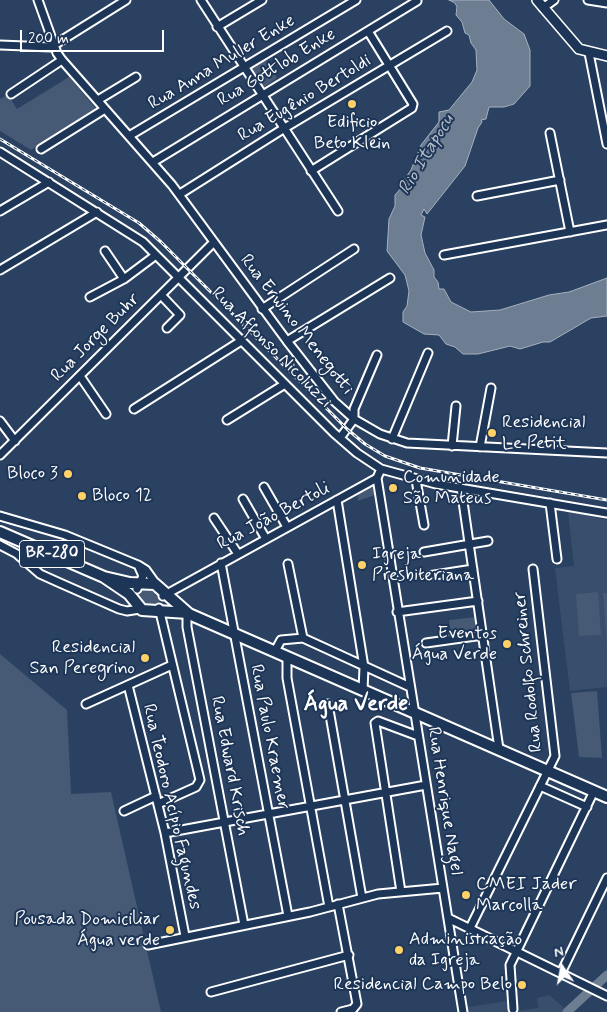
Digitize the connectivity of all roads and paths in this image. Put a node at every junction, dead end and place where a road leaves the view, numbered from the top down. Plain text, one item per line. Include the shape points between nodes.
1 (38, 0) edge
2 (126, 0) edge
3 (201, 0) edge
4 (262, 0) edge
5 (356, 0) edge
6 (537, 0) edge
7 (554, 0) edge
8 (588, 0) edge
9 (417, 1) edge
10 (607, 3) edge
11 (543, 8) junction
12 (218, 27) junction
13 (447, 30) dead end
14 (368, 31) junction
15 (0, 45) edge
16 (54, 45) junction
17 (589, 53) junction
18 (607, 56) edge
19 (62, 60) junction
20 (389, 65) junction
21 (242, 67) junction
22 (136, 77) dead end
23 (11, 94) dead end
24 (261, 95) junction
25 (98, 100) junction
26 (105, 109) junction
27 (283, 129) junction
28 (550, 133) dead end
29 (129, 136) junction
30 (607, 144) edge
31 (41, 149) dead end
32 (0, 152) edge
33 (153, 162) junction
34 (311, 171) junction
35 (560, 180) junction
36 (50, 182) junction
37 (180, 194) junction
38 (477, 196) dead end
39 (0, 211) edge
40 (338, 211) dead end
41 (97, 212) junction
42 (607, 225) edge
43 (570, 232) junction
44 (214, 242) junction
45 (354, 249) dead end
46 (105, 251) dead end
47 (156, 255) junction
48 (444, 255) dead end
49 (0, 270) edge
50 (179, 277) junction
51 (390, 278) dead end
52 (124, 279) junction
53 (161, 295) junction
54 (90, 297) dead end
55 (262, 309) junction
56 (167, 328) dead end
57 (241, 341) junction
58 (287, 341) junction
59 (428, 354) dead end
60 (378, 355) dead end
61 (80, 376) junction
62 (285, 384) junction
63 (491, 388) dead end
64 (456, 406) dead end
65 (134, 409) dead end
66 (106, 414) dead end
67 (354, 419) junction
68 (227, 420) dead end
69 (0, 421) edge
70 (0, 429) edge
71 (340, 438) junction
72 (392, 439) junction
73 (14, 442) junction
74 (452, 446) junction
75 (480, 447) junction
76 (607, 453) edge
77 (0, 455) edge
78 (381, 470) junction
79 (377, 478) junction
80 (416, 480) junction
81 (264, 487) dead end
82 (461, 488) junction
83 (243, 499) dead end
84 (337, 500) junction
85 (550, 502) junction
86 (607, 514) edge
87 (0, 516) edge
88 (212, 519) dead end
89 (424, 525) dead end
90 (287, 528) junction
91 (0, 532) edge
92 (266, 539) junction
93 (488, 542) dead end
94 (0, 545) edge
95 (469, 545) junction
96 (424, 552) dead end
97 (237, 554) junction
98 (557, 559) dead end
99 (221, 563) junction
100 (288, 564) dead end
101 (138, 565) junction
102 (533, 568) dead end
103 (473, 569) junction
104 (428, 576) dead end
105 (104, 577) junction
106 (177, 587) junction
107 (147, 593) junction
108 (478, 601) junction
109 (114, 608) junction
110 (176, 608) junction
111 (157, 609) junction
112 (398, 612) junction
113 (188, 613) junction
114 (162, 623) junction
115 (234, 634) junction
116 (483, 634) junction
117 (303, 638) junction
118 (426, 643) dead end
119 (275, 651) junction
120 (287, 657) junction
121 (172, 665) junction
122 (364, 667) junction
123 (128, 685) junction
124 (410, 687) junction
125 (362, 690) junction
126 (86, 704) dead end
127 (328, 704) dead end
128 (414, 713) junction
129 (418, 736) junction
130 (499, 749) junction
131 (548, 770) junction
132 (426, 785) junction
133 (540, 786) junction
134 (594, 791) junction
135 (385, 792) junction
136 (156, 796) junction
137 (607, 797) edge
138 (345, 800) junction
139 (158, 804) junction
140 (310, 807) junction
141 (587, 807) junction
142 (124, 811) dead end
143 (269, 815) junction
144 (224, 823) junction
145 (165, 833) junction
146 (607, 878) edge
147 (443, 888) junction
148 (401, 892) junction
149 (362, 898) junction
150 (338, 904) junction
151 (329, 907) junction
152 (288, 916) junction
153 (448, 918) junction
154 (244, 924) junction
155 (470, 928) junction
156 (185, 936) junction
157 (148, 945) dead end
158 (516, 951) junction
159 (349, 955) junction
160 (561, 973) junction
161 (211, 992) dead end
162 (607, 996) edge
163 (513, 1009) dead end
164 (341, 1012) edge
165 (463, 1012) edge

1 - 16 street, Rua Erwino Menegotti
2 - 16 street
3 - 12 street
4 - 12 street
5 - 21 street, Rua Anna Muller Enke
6 - 11 main road
7 - 11 street
8 - 10 street
9 - 14 street, Rua Gottlob Enke
11 - 17 main road via 576,47
12 - 21 street
13 - 20 street, Rua Eugênio Bertoldi
14 - 20 street
14 - 24 street, Rua Gottlob Enke
15 - 16 street via 48,48
16 - 19 street, Rua Erwino Menegotti
17 - 18 main road
17 - 30 street
19 - 23 street
19 - 25 street, Rua Erwino Menegotti
20 - 27 street, Rua Eugênio Bertoldi
20 - 34 street via 413,104 412,108
21 - 24 street
21 - 29 street, Rua Anna Muller Enke
22 - 25 street
24 - 27 street
24 - 33 street, Rua Gottlob Enke
25 - 26 street, Rua Erwino Menegotti
26 - 29 street, Rua Erwino Menegotti
26 - 31 street
27 - 34 street
27 - 37 street, Rua Eugênio Bertoldi
28 - 35 street
29 - 33 street, Rua Erwino Menegotti
32 - 36 street, Rua Affonso Nicoluzzi
33 - 37 street, Rua Erwino Menegotti
34 - 40 street
35 - 38 street
35 - 43 street
36 - 39 street
36 - 41 street, Rua Affonso Nicoluzzi
37 - 44 street, Rua Erwino Menegotti
41 - 47 street, Rua Affonso Nicoluzzi via 135,236
41 - 49 street
42 - 43 street
43 - 48 street
44 - 50 street, Rua Jorge Buhr
44 - 55 street, Rua Erwino Menegotti
45 - 55 street
46 - 52 street
47 - 50 street, Rua Affonso Nicoluzzi
47 - 52 street
50 - 53 street, Rua Jorge Buhr
50 - 57 street, Rua Affonso Nicoluzzi
51 - 58 street
52 - 54 street
53 - 56 street via 180,315
53 - 61 street, Rua Jorge Buhr
55 - 58 street, Rua Erwino Menegotti
57 - 62 street, Rua Affonso Nicoluzzi
57 - 65 street
58 - 67 street, Rua Erwino Menegotti via 334,401
59 - 72 street
60 - 67 street via 354,409
61 - 66 street
61 - 73 street, Rua Jorge Buhr
62 - 68 street
62 - 71 street, Rua Affonso Nicoluzzi
63 - 75 street
64 - 74 street
67 - 71 street
67 - 72 street, Rua Erwino Menegotti
69 - 73 street
70 - 73 street
71 - 78 street, Rua Affonso Nicoluzzi
72 - 74 street, Rua Erwino Menegotti
73 - 77 street, Rua Jorge Buhr
74 - 75 street, Rua Erwino Menegotti
75 - 76 street, Rua Erwino Menegotti
78 - 79 street
78 - 80 street, Rua Affonso Nicoluzzi
79 - 84 street, Rua João Bertoli
79 - 112 street, Rua Henrique Nagel
80 - 82 street, Rua Affonso Nicoluzzi
80 - 89 street
81 - 90 street
82 - 85 street, Rua Affonso Nicoluzzi
82 - 95 street
83 - 92 street
84 - 90 street, Rua João Bertoli
84 - 122 street
85 - 86 street, Rua Affonso Nicoluzzi
85 - 98 street
87 - 101 street via 65,535
88 - 97 street
90 - 92 street, Rua João Bertoli
91 - 105 highway, BR-280
92 - 97 street, Rua João Bertoli
93 - 95 street
94 - 109 street via 17,554 40,574
95 - 96 street
95 - 103 street
97 - 99 street, Rua João Bertoli
99 - 106 street, Rua João Bertoli
99 - 115 street, Rua Paulo Kraemer
100 - 117 street
101 - 107 street
101 - 107 street via 146,570
102 - 131 street, Rua Rodolfo Schreiner via 554,752
103 - 104 street
103 - 108 street
105 - 107 highway, BR-280
105 - 107 highway, BR-280
106 - 107 street, Rua João Bertoli
106 - 110 street
107 - 109 street, Rua João Bertoli via 126,606
107 - 109 street via 127,611
107 - 110 highway, BR-280
107 - 111 highway, BR-280
107 - 111 highway
108 - 112 street
108 - 116 street
110 - 111 highway, BR-280
110 - 113 highway, BR-280
110 - 114 street via 165,616
111 - 114 street
112 - 124 street, Rua Henrique Nagel
113 - 115 highway, BR-280
113 - 144 street, Rua Edward Krisch via 187,627
114 - 121 street
115 - 119 highway, BR-280
115 - 143 street, Rua Paulo Kraemer
116 - 118 street
116 - 130 street
117 - 119 street via 282,640
117 - 122 street
119 - 120 highway, BR-280
120 - 125 highway, BR-280
120 - 140 street via 286,674
121 - 123 street
121 - 139 street via 200,780 196,787
122 - 124 street
122 - 125 street
123 - 126 street
123 - 136 street, Rua Teodoro Acípio Fagundes
124 - 128 street, Rua Henrique Nagel
125 - 128 highway, BR-280
127 - 138 street
128 - 129 street, Rua Henrique Nagel
128 - 130 highway, BR-280
129 - 132 street, Rua Henrique Nagel
129 - 135 street via 378,721 374,726
130 - 131 highway, BR-280
131 - 133 street, Rua Rodolfo Schreiner
131 - 134 highway, BR-280
132 - 135 street
132 - 147 street, Rua Henrique Nagel
133 - 141 street
133 - 155 street, Rua Rodolfo Schreiner
134 - 137 highway, BR-280
134 - 141 street
135 - 138 street
135 - 148 street
136 - 139 street, Rua Teodoro Acípio Fagundes
136 - 142 street
138 - 140 street
138 - 149 street
139 - 145 street, Rua Teodoro Acípio Fagundes
140 - 143 street
140 - 151 street
141 - 158 street
143 - 144 street
143 - 152 street, Rua Paulo Kraemer
144 - 145 street
144 - 154 street, Rua Edward Krisch
145 - 156 street, Rua Teodoro Acípio Fagundes
146 - 160 street
147 - 148 street
147 - 153 street, Rua Henrique Nagel
148 - 149 street
149 - 150 street
150 - 151 street
150 - 159 street
151 - 152 street
152 - 154 street
153 - 155 street
153 - 165 street, Rua Henrique Nagel
154 - 156 street
155 - 158 street
156 - 157 street
158 - 160 street
158 - 163 street via 509,970
159 - 161 street
159 - 164 street via 357,1004 353,1009
160 - 162 street

